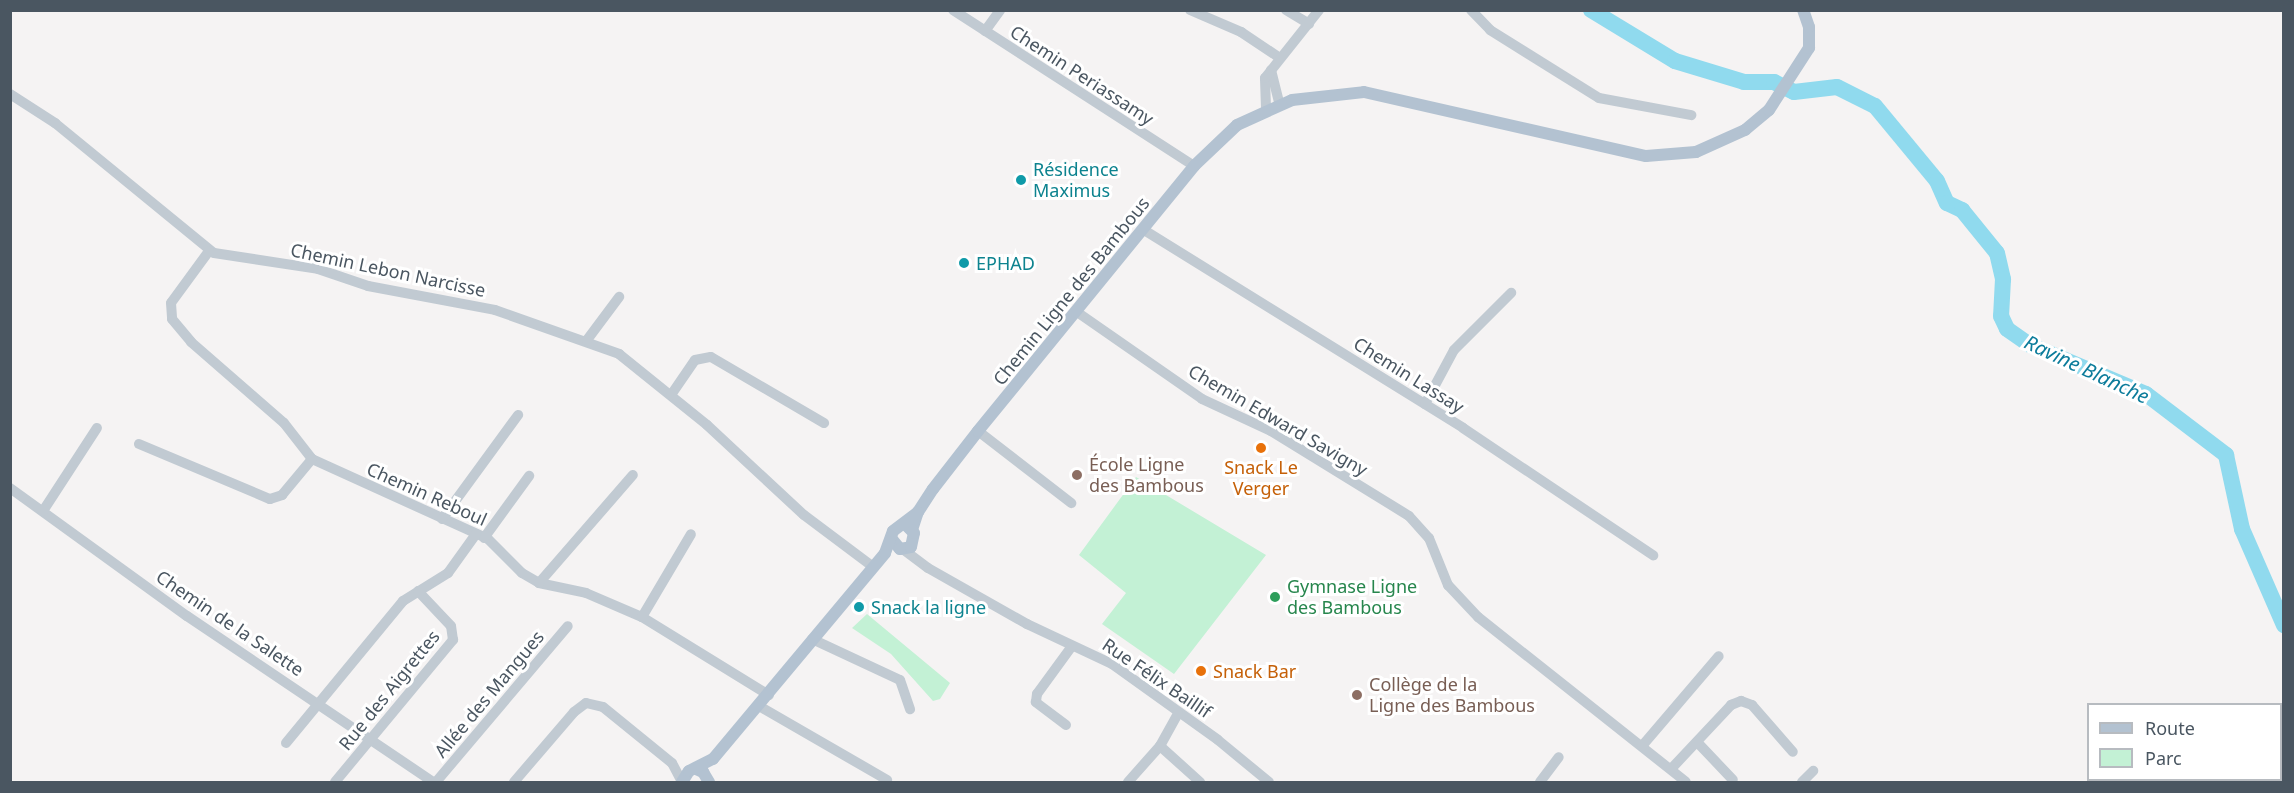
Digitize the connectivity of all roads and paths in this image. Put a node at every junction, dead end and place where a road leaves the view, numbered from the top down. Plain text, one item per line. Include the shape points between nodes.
1 (953, 10) edge
2 (1000, 10) edge
3 (1190, 10) edge
4 (1286, 10) edge
5 (1319, 10) edge
6 (1471, 10) edge
7 (1803, 10) edge
8 (1309, 24) junction
9 (985, 31) junction
10 (1280, 58) junction
11 (1271, 70) junction
12 (10, 94) edge
13 (1279, 103) junction
14 (1266, 108) junction
15 (1691, 115) dead end
16 (1194, 166) junction
17 (1144, 230) junction
18 (209, 251) junction
19 (1511, 293) dead end
20 (619, 297) dead end
21 (1077, 312) junction
22 (587, 340) junction
23 (670, 395) junction
24 (1425, 404) junction
25 (518, 415) dead end
26 (824, 423) dead end
27 (98, 428) dead end
28 (978, 430) junction
29 (139, 444) dead end
30 (312, 459) junction
31 (633, 475) dead end
32 (529, 476) dead end
33 (12, 493) edge
34 (1071, 503) dead end
35 (43, 511) junction
36 (918, 512) junction
37 (442, 519) junction
38 (899, 526) junction
39 (691, 534) dead end
40 (480, 536) junction
41 (914, 536) junction
42 (891, 538) junction
43 (902, 549) junction
44 (885, 553) junction
45 (1653, 555) dead end
46 (923, 563) junction
47 (872, 566) junction
48 (539, 583) junction
49 (418, 591) junction
50 (642, 617) junction
51 (568, 626) dead end
52 (812, 639) junction
53 (1072, 646) junction
54 (1719, 656) dead end
55 (769, 694) junction
56 (319, 704) junction
57 (759, 706) junction
58 (910, 709) dead end
59 (1178, 714) junction
60 (1066, 726) dead end
61 (370, 739) junction
62 (1697, 742) junction
63 (286, 743) dead end
64 (1160, 746) junction
65 (1642, 746) junction
66 (1793, 752) dead end
67 (1559, 757) dead end
68 (712, 759) junction
69 (672, 763) junction
70 (1671, 769) junction
71 (694, 770) junction
72 (1813, 771) dead end
73 (887, 780) dead end
74 (1733, 780) dead end
75 (709, 781) edge
76 (682, 782) edge
77 (335, 783) edge
78 (434, 783) edge
79 (514, 783) edge
80 (1128, 783) edge
81 (1200, 783) edge
82 (1269, 783) edge
83 (1540, 783) edge
84 (1686, 783) edge
85 (1802, 783) edge

1 - 9 street, Chemin Periassamy
2 - 9 street
3 - 10 street via 1240,32
4 - 8 street
5 - 8 street
6 - 15 street via 1490,30 1599,98
7 - 13 main road, Chemin Ligne des Bambous via 1810,38 1800,67 1769,110 1745,130 1696,152 1646,156 1371,92 1325,94
8 - 10 street
9 - 16 street, Chemin Periassamy
10 - 11 street
11 - 13 street
11 - 14 street via 1263,85
12 - 18 street via 55,123
13 - 14 main road, Chemin Ligne des Bambous
14 - 16 main road, Chemin Ligne des Bambous via 1237,125
16 - 17 main road, Chemin Ligne des Bambous
17 - 21 main road, Chemin Ligne des Bambous
17 - 24 street, Chemin Lassay
18 - 22 street, Chemin Lebon Narcisse via 318,269 368,286 495,310
18 - 30 street, Chemin Reboul via 171,303 172,319 192,342 284,423
19 - 24 street via 1454,350
20 - 22 street
21 - 28 main road, Chemin Ligne des Bambous
21 - 65 street, Chemin Edward Savigny via 1202,399 1271,431 1409,516 1429,538 1448,585 1478,617
22 - 23 street, Chemin Lebon Narcisse via 626,358
23 - 26 street via 695,360 711,357
23 - 47 street, Chemin Lebon Narcisse via 804,515
24 - 45 street, Chemin Lassay
25 - 37 street
27 - 35 street
28 - 34 street
28 - 36 main road, Chemin Ligne des Bambous
29 - 30 street via 270,499 282,495
30 - 37 street, Chemin Reboul
31 - 48 street
32 - 40 street
33 - 35 street, Chemin de la Salette
35 - 56 street, Chemin de la Salette via 187,616
36 - 38 main road, Chemin Ligne des Bambous
36 - 41 main road, Chemin Ligne des Bambous
37 - 40 street, Chemin Reboul
38 - 41 main road
38 - 42 main road, Chemin Ligne des Bambous
39 - 50 street
40 - 48 street, Chemin Reboul
40 - 49 street via 453,568
41 - 43 main road
41 - 46 street
42 - 43 main road
42 - 44 main road
43 - 44 main road
43 - 46 street, Rue Félix Baillif
44 - 47 main road
46 - 53 street, Rue Félix Baillif
47 - 52 main road
48 - 50 street, Chemin Reboul via 586,593
49 - 56 street via 403,601
49 - 61 street, Rue des Aigrettes via 451,626 453,640
50 - 55 street, Chemin Reboul
51 - 78 street, Allée des Mangues
52 - 55 main road
52 - 58 street via 900,680
53 - 59 street, Rue Félix Baillif via 1112,664
53 - 60 street via 1037,694 1036,702
54 - 65 street
55 - 57 main road
56 - 61 street, Chemin de la Salette
56 - 63 street
57 - 68 main road
57 - 73 street
59 - 64 street
59 - 82 street, Rue Félix Baillif via 1218,740
61 - 77 street, Rue des Aigrettes
61 - 78 street, Chemin de la Salette
62 - 66 street via 1731,705 1741,701 1752,705
62 - 70 street
62 - 74 street
64 - 80 street
64 - 81 street
65 - 70 street, Chemin Edward Savigny
67 - 83 street
68 - 71 main road
68 - 75 main road
69 - 71 street
69 - 76 street
69 - 79 street via 603,707 586,704 574,712
70 - 84 street, Chemin Edward Savigny
71 - 75 main road
71 - 76 main road
72 - 85 street

